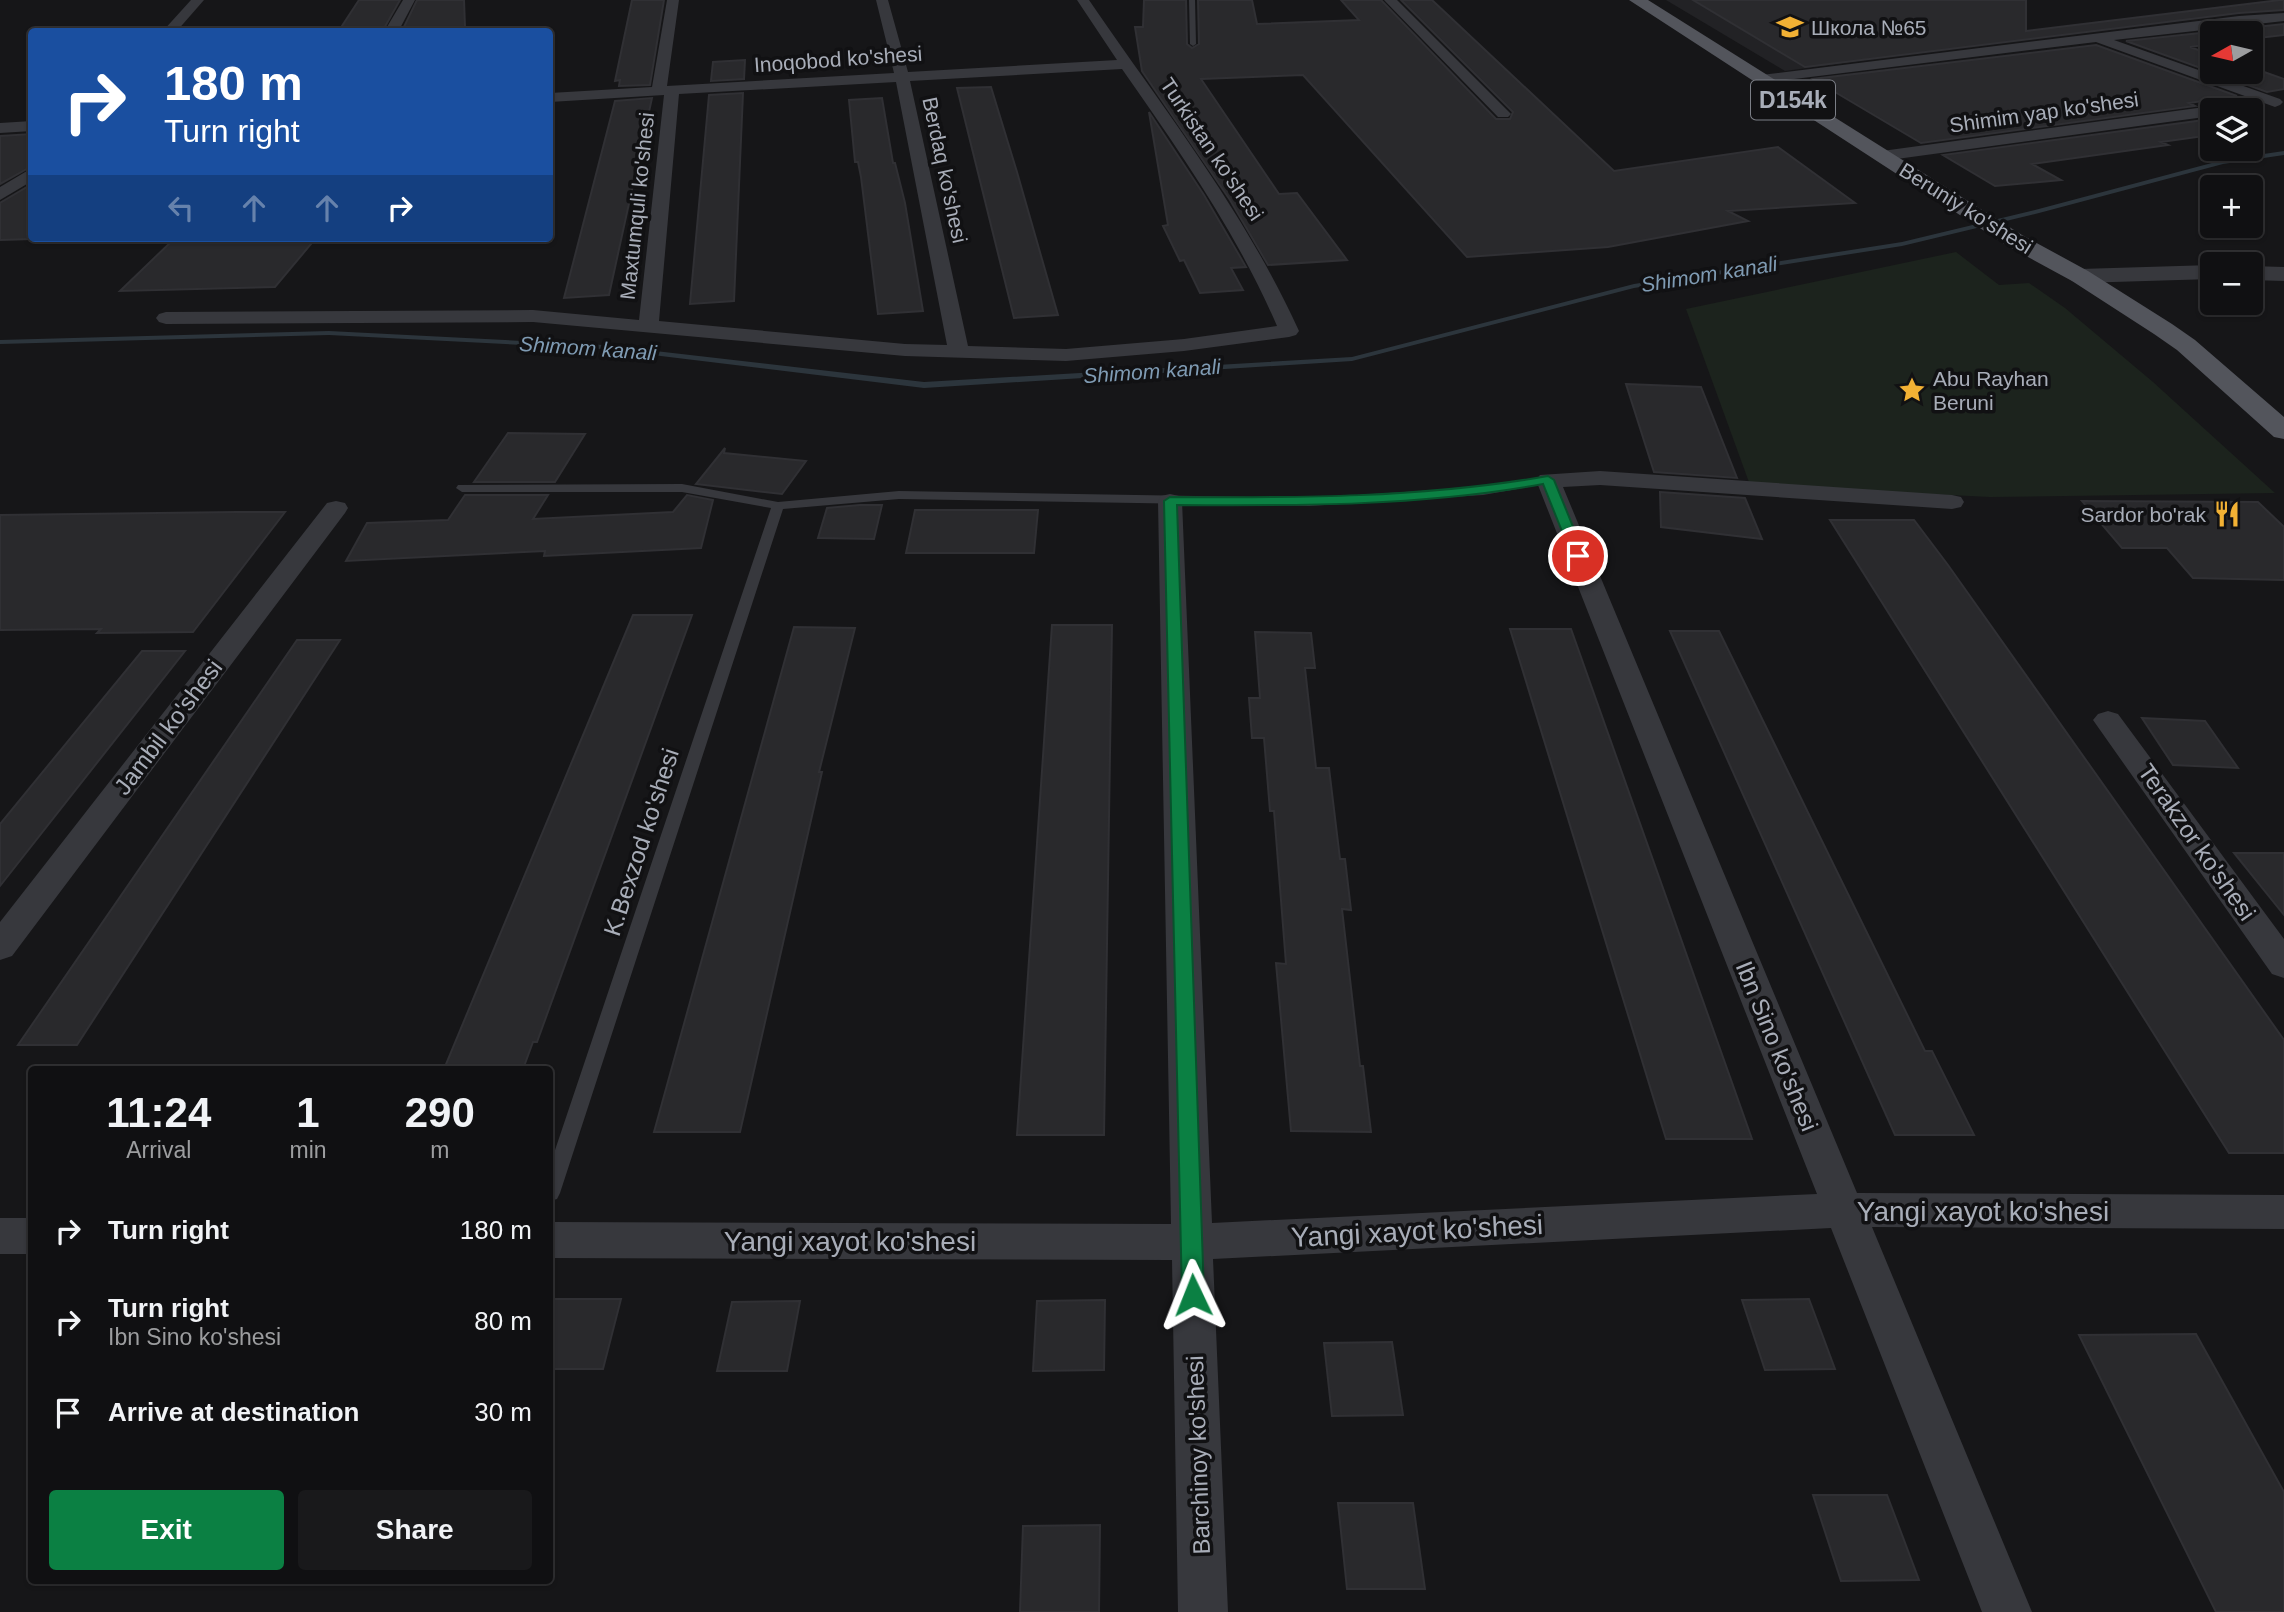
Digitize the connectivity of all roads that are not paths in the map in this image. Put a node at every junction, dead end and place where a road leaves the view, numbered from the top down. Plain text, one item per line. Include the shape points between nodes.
1 (198, 0) edge
2 (409, 0) edge
3 (673, 0) edge
4 (882, 0) edge
5 (1083, 0) edge
6 (1192, 0) edge
7 (1390, 0) edge
8 (1637, 0) edge
9 (2284, 17) edge
10 (172, 28) edge
11 (393, 28) edge
12 (2096, 37) junction
13 (1193, 44) dead end
14 (1129, 64) junction
15 (902, 75) junction
16 (1761, 79) junction
17 (665, 91) junction
18 (553, 97) edge
19 (2280, 101) edge
20 (2200, 112) edge
21 (1503, 114) dead end
22 (28, 126) edge
23 (0, 128) edge
24 (1882, 156) junction
25 (28, 176) edge
26 (0, 195) edge
27 (2200, 272) edge
28 (2263, 274) edge
29 (2284, 274) edge
30 (2080, 276) junction
31 (166, 318) dead end
32 (648, 327) junction
33 (959, 351) junction
34 (2284, 431) edge
35 (1548, 480) junction
36 (462, 488) dead end
37 (1170, 501) junction
38 (1952, 502) dead end
39 (778, 506) junction
40 (336, 508) dead end
41 (2108, 719) dead end
42 (0, 947) edge
43 (2284, 965) edge
44 (553, 1184) edge
45 (1843, 1210) junction
46 (2284, 1212) edge
47 (0, 1236) edge
48 (28, 1236) edge
49 (553, 1240) edge
50 (1192, 1242) junction
51 (1203, 1612) edge
52 (2007, 1612) edge

1 - 10 street
2 - 11 street
3 - 17 street, Maxtumquli ko'shesi
4 - 15 street, Berdaq ko'shesi
5 - 14 street, Turkistan ko'shesi
6 - 13 lane
7 - 21 street
8 - 16 main road, Beruniy ko'shesi / D154k
9 - 12 street
12 - 16 street
12 - 19 street
14 - 15 street, Inoqobod ko'shesi
14 - 33 street, Turkistan ko'shesi via 1243,235 1289,331 1066,355
15 - 17 street, Inoqobod ko'shesi
15 - 33 street, Berdaq ko'shesi
16 - 24 main road, Beruniy ko'shesi / D154k
17 - 18 street, Inoqobod ko'shesi
17 - 32 street, Maxtumquli ko'shesi
20 - 24 street, Shimim yap ko'shesi
22 - 23 street
24 - 30 main road, Beruniy ko'shesi / D154k
25 - 26 street
27 - 30 street
28 - 29 street
30 - 34 main road, Beruniy ko'shesi / D154k via 2186,345
31 - 32 street via 533,316
32 - 33 street
35 - 37 lane via 1421,497
35 - 38 street via 1600,478
35 - 45 street, Ibn Sino ko'shesi
36 - 39 lane via 682,488
37 - 39 lane via 900,495
37 - 50 street, Barchinoy ko'shesi
39 - 44 lane, K.Bexzod ko'shesi
40 - 42 street, Jambil ko'shesi
41 - 43 street, Terakzor ko'shesi
45 - 46 street, Yangi xayot ko'shesi
45 - 50 street, Yangi xayot ko'shesi
45 - 52 street, Ibn Sino ko'shesi
47 - 48 street
49 - 50 street, Yangi xayot ko'shesi
50 - 51 street, Barchinoy ko'shesi

